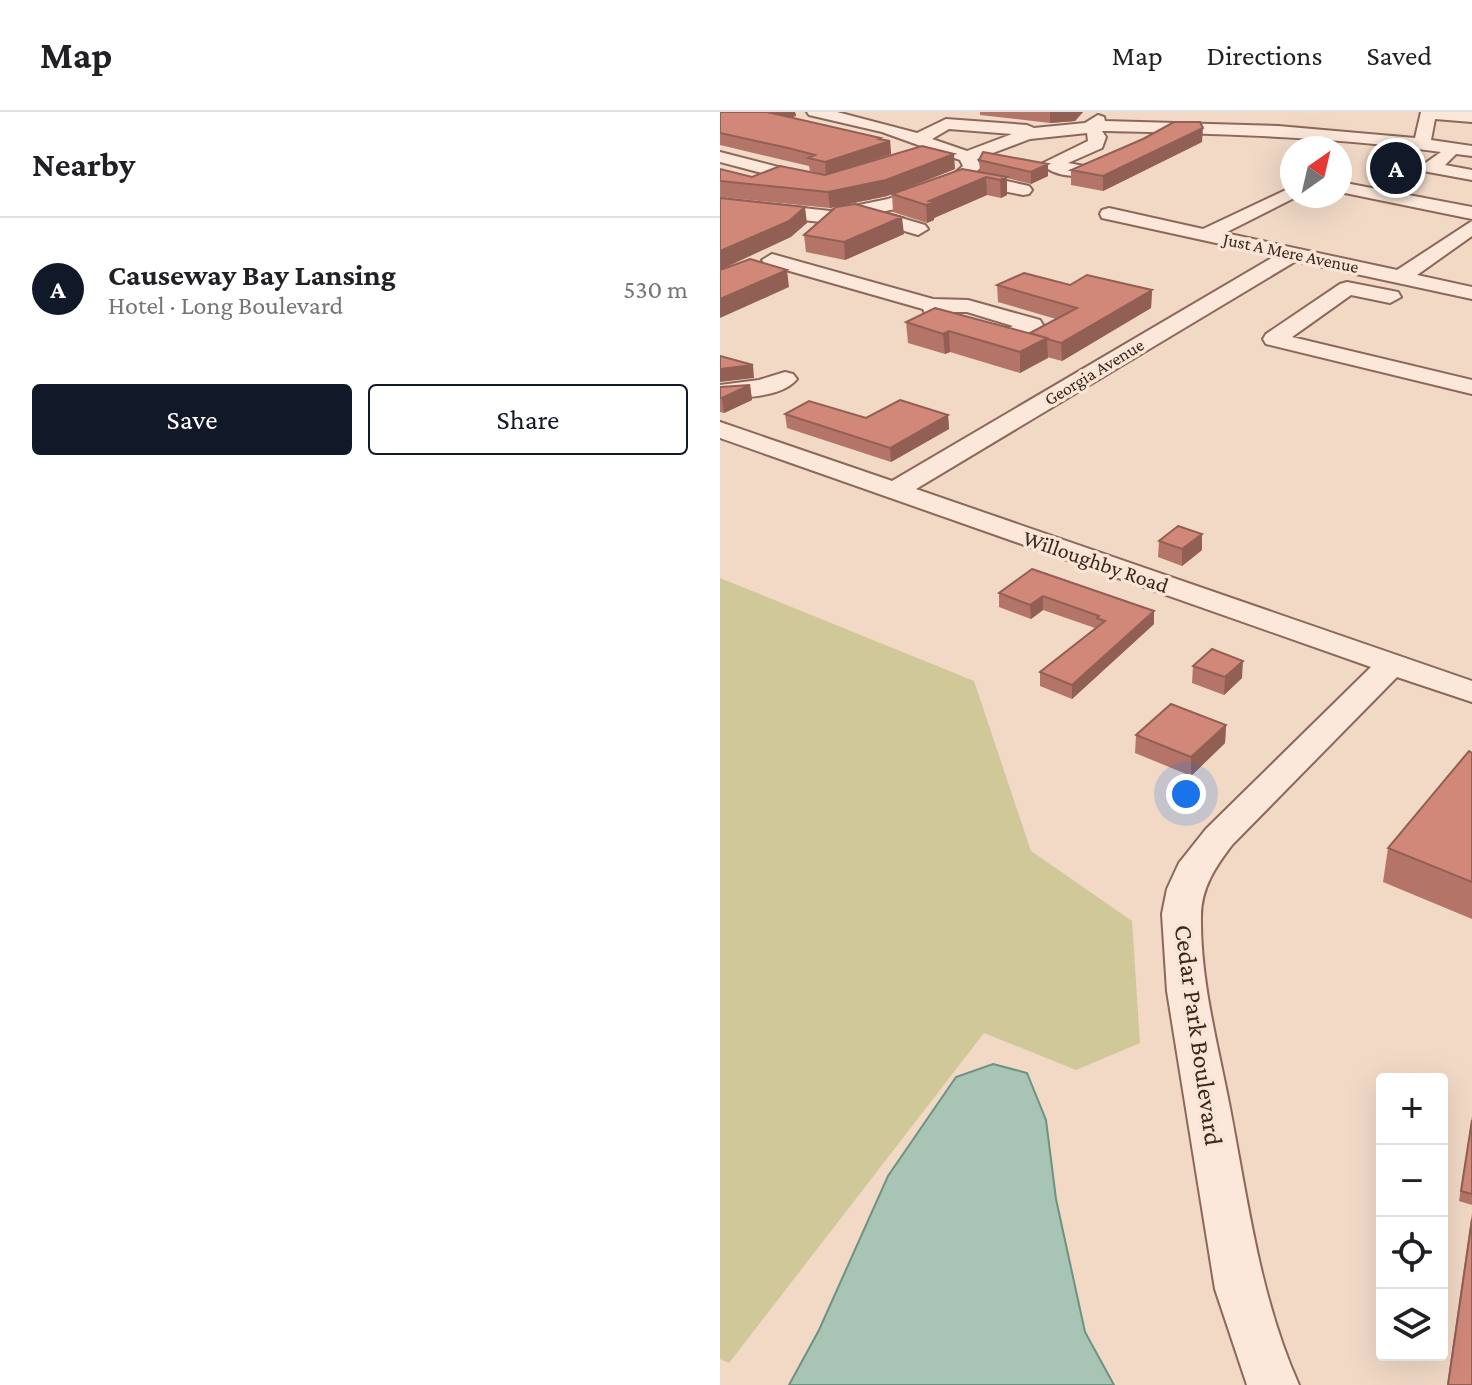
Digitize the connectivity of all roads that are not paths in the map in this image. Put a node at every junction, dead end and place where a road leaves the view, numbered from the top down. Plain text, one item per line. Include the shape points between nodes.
1 (815, 112) edge
2 (1105, 112) edge
3 (1472, 117) edge
4 (1199, 119) edge
5 (1035, 132) junction
6 (1094, 135) junction
7 (1281, 136) edge
8 (1348, 136) edge
9 (1352, 136) edge
10 (1423, 138) junction
11 (918, 140) junction
12 (1392, 140) junction
13 (1467, 147) edge
14 (938, 148) junction
15 (1362, 154) dead end
16 (720, 157) edge
17 (908, 157) edge
18 (967, 157) junction
19 (780, 173) junction
20 (720, 175) edge
21 (1352, 175) edge
22 (1472, 175) edge
23 (961, 177) junction
24 (837, 179) edge
25 (1352, 189) edge
26 (1023, 190) dead end
27 (752, 192) edge
28 (1280, 198) edge
29 (1472, 198) edge
30 (728, 207) edge
31 (863, 212) junction
32 (1472, 213) edge
33 (1109, 214) dead end
34 (830, 217) junction
35 (1228, 223) junction
36 (720, 227) edge
37 (1472, 227) edge
38 (918, 229) dead end
39 (1206, 235) junction
40 (1294, 253) junction
41 (1344, 258) junction
42 (1410, 275) junction
43 (1472, 293) edge
44 (1389, 297) junction
45 (1417, 304) dead end
46 (932, 305) dead end
47 (785, 379) dead end
48 (1472, 387) edge
49 (720, 392) edge
50 (720, 430) edge
51 (894, 491) junction
52 (1392, 664) junction
53 (1472, 692) edge
54 (1273, 1385) edge

1 - 11 street
2 - 6 street
3 - 10 street via 1428,114
4 - 6 street
4 - 7 street
4 - 8 street via 1344,129
5 - 6 street
5 - 11 street via 946,124
5 - 18 street
9 - 12 street
10 - 12 street
10 - 13 street
11 - 14 street
12 - 15 street
13 - 22 street via 1429,167
14 - 17 street
14 - 18 street
16 - 19 street
18 - 23 street via 972,167
19 - 20 street via 762,186
19 - 24 street via 812,182
21 - 29 street
23 - 26 street
23 - 31 street
25 - 32 street
27 - 30 street
28 - 35 street
30 - 34 street
30 - 36 street
31 - 34 street
31 - 38 street
33 - 39 street, Just A Mere Avenue
34 - 46 street via 804,241 766,262
35 - 39 street
35 - 41 street
37 - 42 street
39 - 40 street, Just A Mere Avenue
40 - 41 street, Just A Mere Avenue
40 - 51 street, Georgia Avenue
41 - 42 street
42 - 43 street
42 - 44 street
44 - 45 street
44 - 48 street via 1347,288 1274,339
47 - 49 street
50 - 51 street, Willoughby Road
51 - 52 street, Willoughby Road
52 - 53 street, Willoughby Road
52 - 54 street, Cedar Park Boulevard via 1219,837 1198,863 1181,914 1187,991 1240,1289

